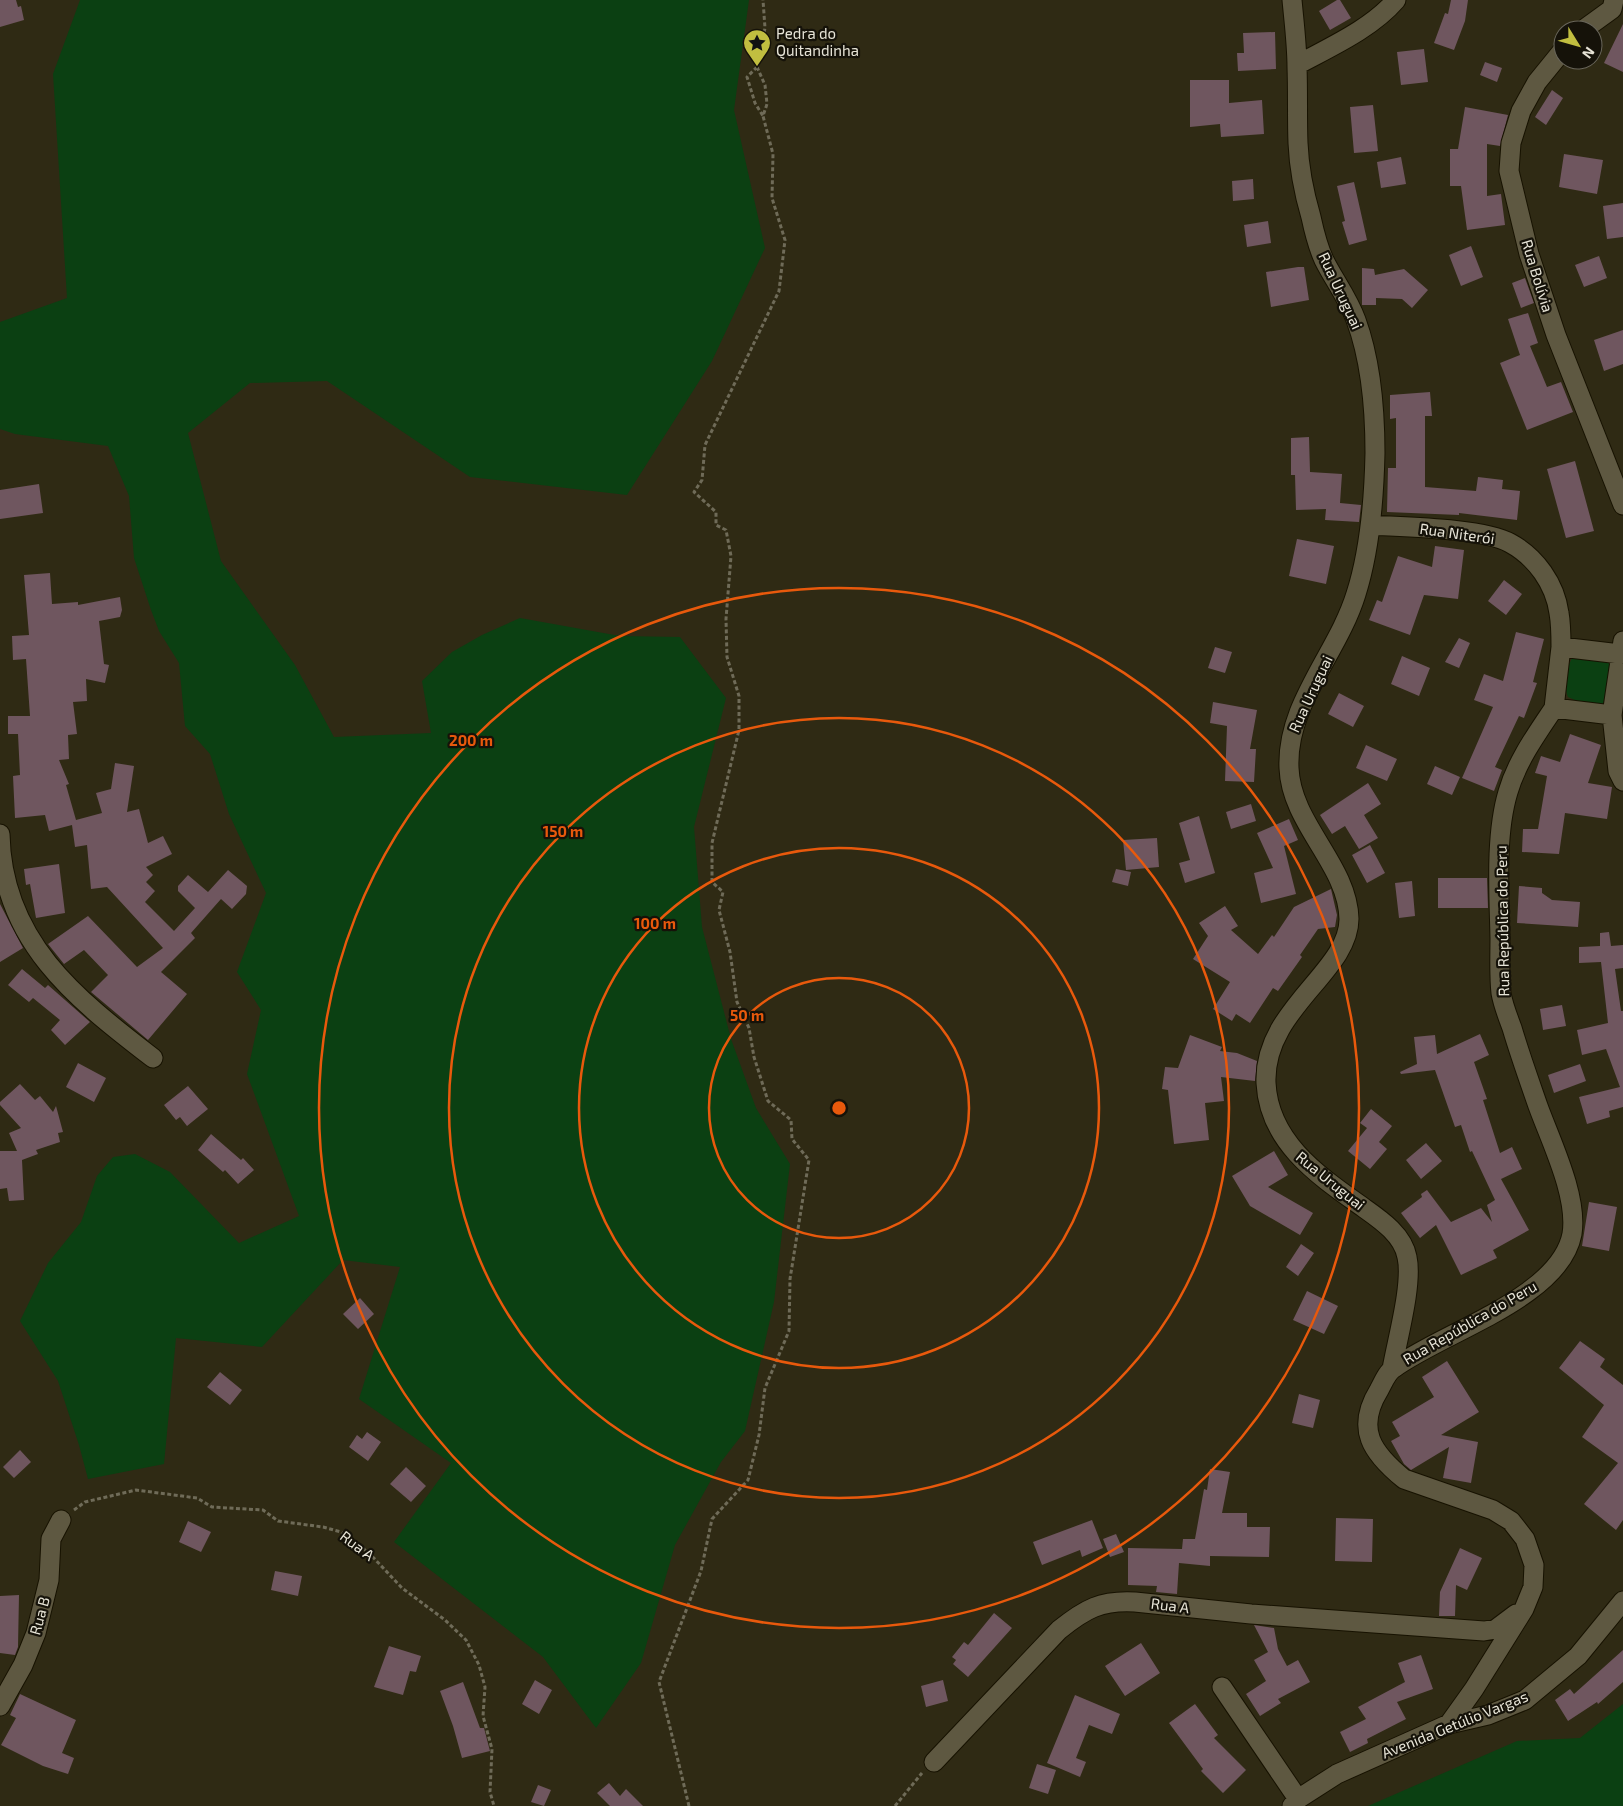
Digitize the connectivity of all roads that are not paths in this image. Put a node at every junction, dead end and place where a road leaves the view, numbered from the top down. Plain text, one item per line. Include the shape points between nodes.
1 (1292, 0) edge
2 (1396, 0) edge
3 (1616, 6) edge
4 (1597, 20) edge
5 (1553, 62) edge
6 (1298, 65) junction
7 (1623, 505) edge
8 (1371, 525) junction
9 (1561, 647) junction
10 (1622, 648) edge
11 (1554, 708) junction
12 (1612, 715) junction
13 (1623, 781) edge
14 (0, 834) edge
15 (0, 842) edge
16 (153, 1058) dead end
17 (1392, 1369) junction
18 (61, 1520) road end
19 (1623, 1601) edge
20 (1524, 1609) junction
21 (1222, 1687) dead end
22 (0, 1706) edge
23 (1449, 1724) junction
24 (934, 1762) road end
25 (1295, 1803) edge

1 - 6 street, Rua Uruguai
2 - 6 street via 1352,34
3 - 4 street
5 - 7 street, Rua Bolívia via 1537,82 1521,111 1511,143 1509,171 1529,254 1556,335
6 - 8 street, Rua Uruguai via 1298,146 1310,215 1323,259 1355,318 1366,354 1375,452
8 - 9 street, Rua Niterói via 1480,534 1510,543 1535,562 1550,582 1559,612
8 - 17 street, Rua Uruguai via 1356,594 1298,716 1288,746 1290,784 1298,811 1328,860 1343,894 1349,925 1331,961 1274,1036 1267,1060 1266,1082 1269,1109 1294,1152 1338,1190 1386,1224 1407,1256 1405,1297
9 - 10 street
9 - 11 street, Rua Niterói
10 - 12 street
11 - 12 street
11 - 17 street, Rua República do Peru via 1524,754 1508,793 1500,852 1501,994 1563,1176 1572,1212 1572,1235 1556,1269 1534,1288
12 - 13 street via 1618,771
14 - 15 street
15 - 16 street via 10,894 21,923 50,969 92,1011
17 - 20 street, Rua República do Peru via 1367,1417 1372,1444 1378,1455 1404,1479 1493,1510 1510,1521 1524,1539 1534,1566 1533,1587
18 - 22 street, Rua B via 52,1538 49,1580 36,1633
19 - 23 street, Avenida Getúlio Vargas via 1578,1656 1525,1700 1488,1715
20 - 23 street, Rua República do Peru
20 - 24 street, Rua A via 1496,1629 1484,1631 1121,1601 1092,1606 1059,1630
21 - 25 street
23 - 25 street, Avenida Getúlio Vargas via 1337,1774

